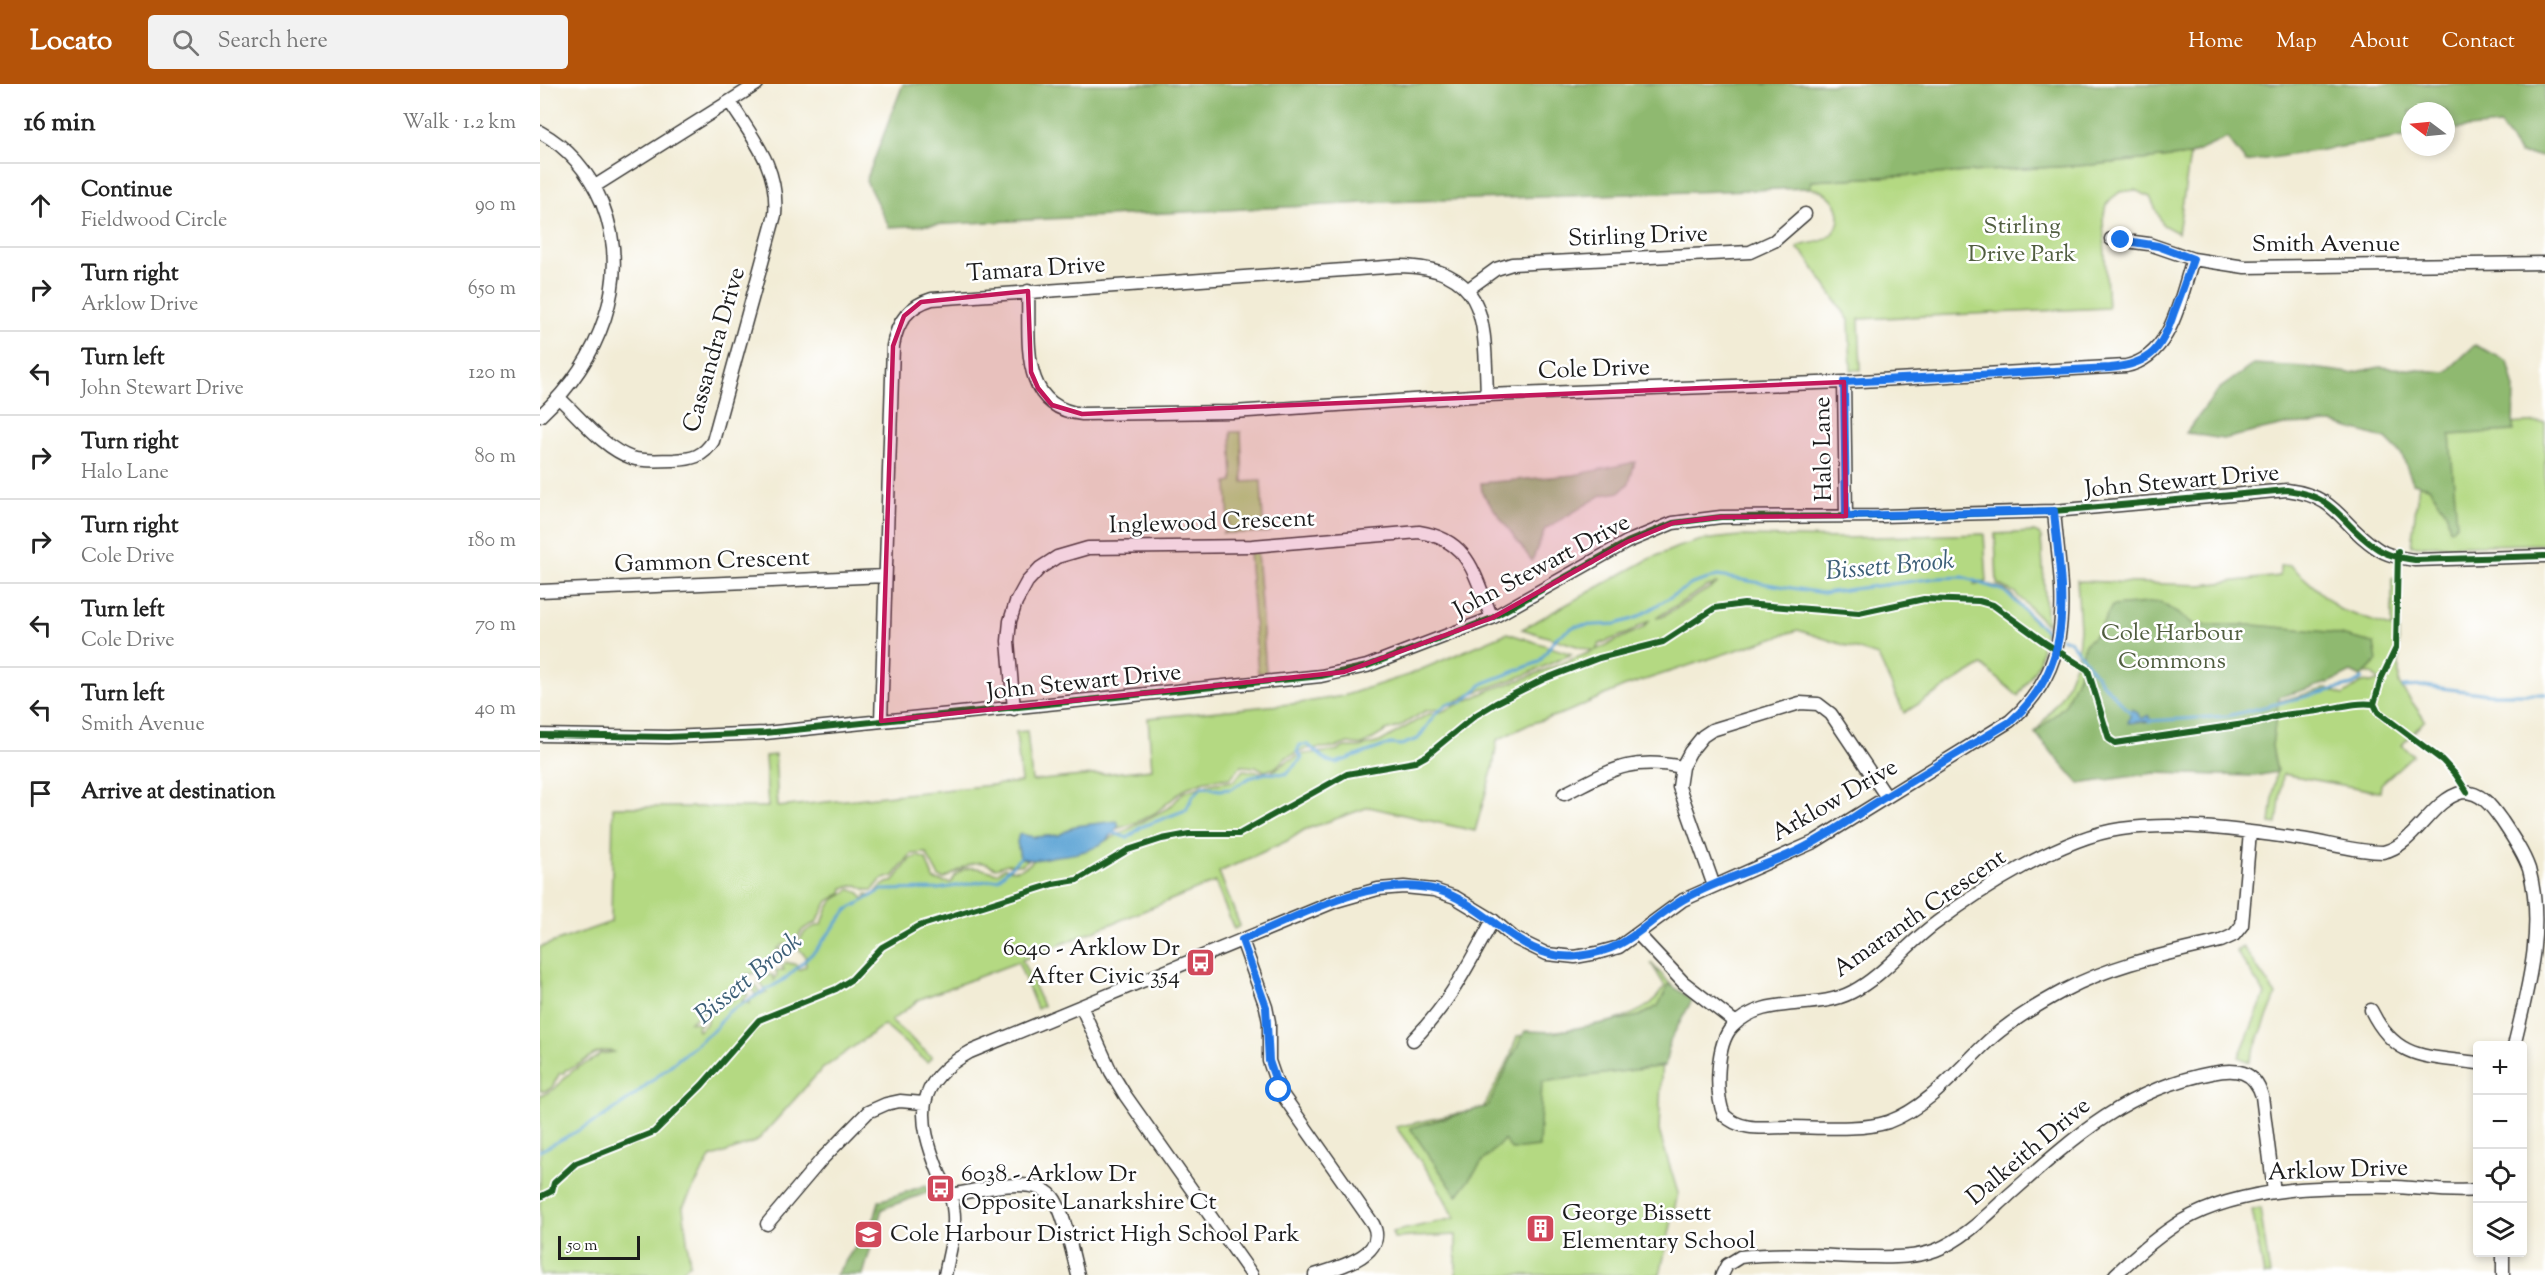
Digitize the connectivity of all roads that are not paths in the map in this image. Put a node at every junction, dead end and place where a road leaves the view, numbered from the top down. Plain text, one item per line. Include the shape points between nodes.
1 (757, 84) edge
2 (730, 102) junction
3 (540, 132) edge
4 (595, 186) junction
5 (1805, 214) dead end
6 (2111, 239) dead end
7 (2193, 259) junction
8 (2545, 263) edge
9 (1467, 290) junction
10 (1028, 291) junction
11 (1844, 382) junction
12 (1487, 395) junction
13 (559, 398) junction
14 (540, 416) edge
15 (2054, 511) junction
16 (1846, 516) junction
17 (2545, 556) edge
18 (885, 576) junction
19 (540, 591) edge
20 (1492, 618) junction
21 (1014, 709) junction
22 (880, 721) junction
23 (540, 735) edge
24 (1682, 767) junction
25 (1564, 794) dead end
26 (1886, 796) junction
27 (2250, 832) junction
28 (1714, 886) junction
29 (1493, 920) junction
30 (1638, 934) junction
31 (1242, 940) junction
32 (2540, 957) edge
33 (1081, 1006) junction
34 (2371, 1010) dead end
35 (1736, 1023) junction
36 (1413, 1040) dead end
37 (2515, 1041) edge
38 (2473, 1062) edge
39 (923, 1103) junction
40 (2473, 1190) edge
41 (2274, 1192) junction
42 (950, 1195) junction
43 (767, 1224) dead end
44 (2503, 1257) edge
45 (945, 1275) edge
46 (1078, 1275) edge
47 (1252, 1275) edge
48 (1315, 1275) edge
49 (1722, 1275) edge
50 (2115, 1275) edge
51 (2503, 1275) edge

1 - 2 street
2 - 4 street
2 - 13 street, Cassandra Drive via 770,166 777,197 713,441 699,457 632,458 598,435
3 - 4 street via 579,163
4 - 13 street via 612,229 614,282 603,327
5 - 9 street, Stirling Drive via 1774,241 1750,252 1512,264 1496,269
6 - 7 street, Smith Avenue via 2149,244
7 - 8 street, Smith Avenue via 2263,268
7 - 11 street, Cole Drive via 2163,343 2131,365
9 - 10 street, Tamara Drive via 1443,272 1400,266
9 - 12 street, Tamara Drive via 1483,321
10 - 12 street, Cole Drive via 1033,377 1044,398 1071,413 1233,412
10 - 18 street, Tamara Drive via 932,299 911,308 898,325 892,357
11 - 12 street, Cole Drive
11 - 16 street, Halo Lane
13 - 14 street
15 - 16 street, John Stewart Drive
15 - 17 street, John Stewart Drive via 2287,490 2312,495 2331,505 2375,548 2398,557 2415,560
15 - 26 street, Arklow Drive via 2061,634 2055,658 2039,690 2010,722
16 - 20 street, John Stewart Drive via 1721,516 1673,523 1627,542
18 - 19 street, Gammon Crescent
18 - 22 street, Tamara Drive
20 - 21 street, John Stewart Drive via 1367,666 1321,676
20 - 21 street, Inglewood Crescent via 1462,552 1450,541 1432,534 1238,547 1088,548 1057,557 1040,568 1016,602 1008,641
21 - 22 street, John Stewart Drive
22 - 23 street, John Stewart Drive via 733,734
24 - 25 street via 1658,762 1621,766
24 - 26 street via 1694,746 1712,730 1800,703 1812,703 1831,714
24 - 28 street via 1679,791
26 - 28 street, Arklow Drive via 1800,850
27 - 32 street, Amaranth Crescent via 2386,852 2453,796 2467,792 2488,803 2523,855 2534,893
27 - 35 street, Amaranth Crescent via 2190,826 2101,833 2028,864 1971,899 1935,923 1850,993 1825,1001 1766,1008
27 - 35 street via 2242,921 2234,935 2129,963 2065,990 2006,1026 1916,1107 1886,1122 1861,1126 1754,1127 1732,1121 1722,1110 1719,1060 1725,1037
28 - 30 street, Arklow Drive via 1683,900
29 - 30 street, Arklow Drive via 1514,938 1547,954 1575,957 1619,946
29 - 31 street, Arklow Drive via 1442,892 1395,887 1352,895
29 - 36 street via 1449,999
30 - 35 street via 1683,982
31 - 33 street, Arklow Drive
31 - 48 street via 1266,1007 1269,1061 1279,1090 1377,1233 1375,1245 1366,1254
32 - 37 street
33 - 39 street, Arklow Drive via 954,1061 931,1084
33 - 47 street via 1125,1095
34 - 38 street via 2380,1029 2395,1044 2422,1054
39 - 42 street via 933,1156
39 - 43 street via 892,1102 868,1112
40 - 41 street, Arklow Drive via 2353,1187
41 - 49 street, Dalkeith Drive via 2259,1085 2239,1070 2222,1071 2163,1086 2112,1110 1961,1237 1936,1250 1908,1257 1740,1257 1727,1265
41 - 50 street, Arklow Drive via 2214,1207 2184,1220 2149,1244
42 - 45 street via 954,1223
42 - 46 street via 1025,1184 1045,1190 1057,1203
44 - 51 street

